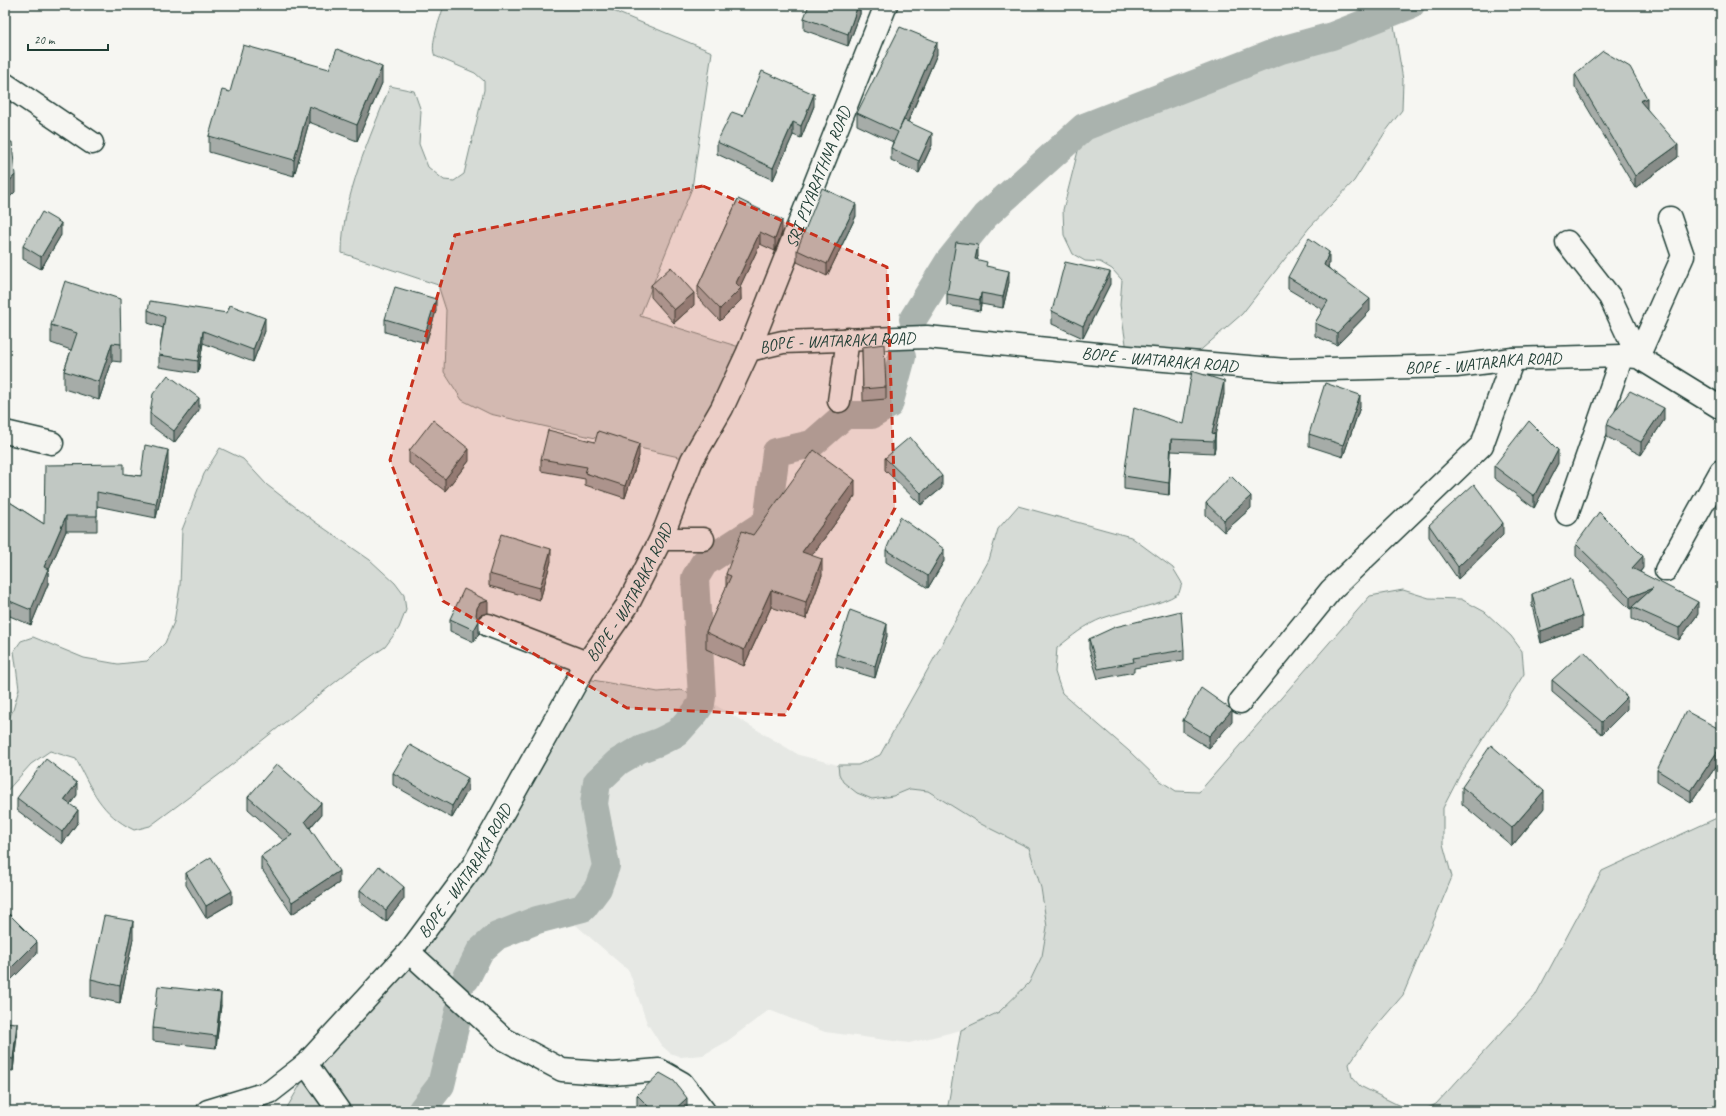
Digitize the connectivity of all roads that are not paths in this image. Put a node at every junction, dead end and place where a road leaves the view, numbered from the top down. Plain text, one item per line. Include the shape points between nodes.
1 (886, 5) edge
2 (5, 84) edge
3 (92, 143) dead end
4 (1670, 218) dead end
5 (1567, 242) dead end
6 (848, 339) junction
7 (749, 350) junction
8 (1630, 356) junction
9 (1513, 359) junction
10 (839, 401) dead end
11 (1721, 408) edge
12 (5, 432) edge
13 (52, 443) dead end
14 (1721, 471) edge
15 (1566, 514) dead end
16 (661, 539) junction
17 (703, 539) dead end
18 (1666, 570) dead end
19 (488, 625) dead end
20 (587, 663) junction
21 (1240, 702) dead end
22 (409, 952) junction
23 (306, 1064) junction
24 (208, 1111) edge
25 (339, 1111) edge
26 (704, 1111) edge

1 - 7 street, SRI PIYARATHNA ROAD
2 - 3 street
4 - 8 street via 1683,256
5 - 8 street via 1610,297
6 - 7 street, BOPE - WATARAKA ROAD via 783,342
6 - 9 street, BOPE - WATARAKA ROAD via 927,337 1287,370 1456,366
6 - 10 street
7 - 16 street, BOPE - WATARAKA ROAD via 722,408 692,460
8 - 9 street, BOPE - WATARAKA ROAD
8 - 11 street
8 - 15 street
9 - 21 street via 1482,445 1331,590
12 - 13 street
14 - 18 street
16 - 17 street
16 - 20 street, BOPE - WATARAKA ROAD via 627,606
19 - 20 street
20 - 22 street, BOPE - WATARAKA ROAD via 473,866
22 - 23 street, BOPE - WATARAKA ROAD
22 - 26 street via 504,1039 562,1070 613,1074 658,1070 682,1084
23 - 24 street, BOPE - WATARAKA ROAD via 270,1092
23 - 25 street

